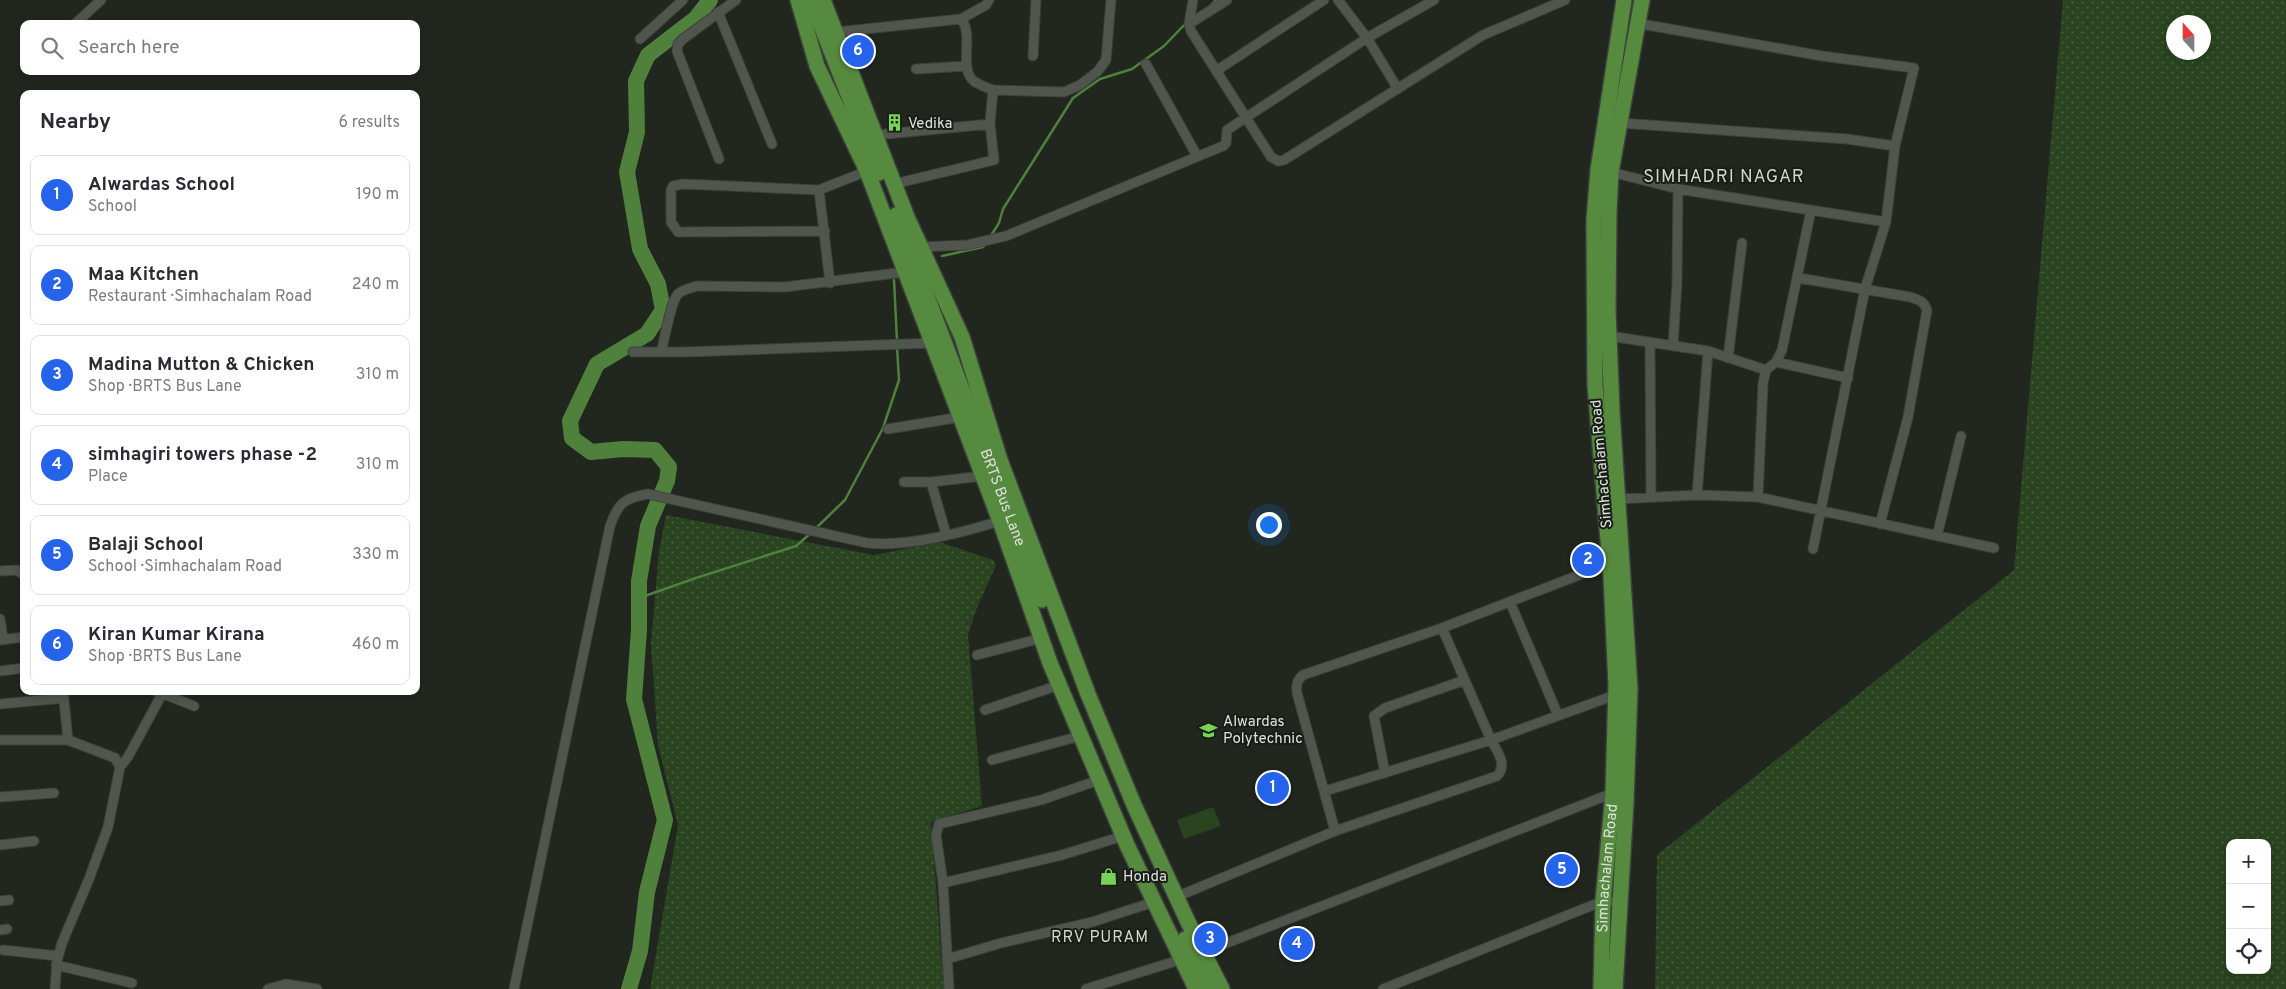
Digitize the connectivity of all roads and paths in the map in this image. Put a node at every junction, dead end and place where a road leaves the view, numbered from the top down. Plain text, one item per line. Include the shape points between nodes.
1 (101, 0) edge
2 (683, 0) edge
3 (736, 0) edge
4 (798, 0) edge
5 (811, 0) edge
6 (823, 0) edge
7 (989, 0) edge
8 (1036, 0) edge
9 (1111, 0) edge
10 (1193, 0) edge
11 (1227, 0) edge
12 (1324, 0) edge
13 (1338, 0) edge
14 (1434, 0) edge
15 (1565, 0) edge
16 (1624, 0) edge
17 (1642, 0) edge
18 (718, 12) junction
19 (961, 19) junction
20 (79, 20) edge
21 (1636, 23) junction
22 (1189, 24) junction
23 (836, 32) junction
24 (640, 38) dead end
25 (1368, 38) junction
26 (1033, 56) dead end
27 (1146, 64) dead end
28 (967, 66) junction
29 (916, 69) dead end
30 (1216, 71) junction
31 (1398, 89) junction
32 (993, 90) junction
33 (1246, 118) junction
34 (1620, 123) junction
35 (990, 124) junction
36 (876, 135) junction
37 (772, 144) dead end
38 (1895, 146) junction
39 (1197, 156) junction
40 (719, 159) dead end
41 (868, 171) junction
42 (1605, 171) junction
43 (894, 184) junction
44 (1678, 189) junction
45 (819, 190) junction
46 (1811, 210) junction
47 (1886, 222) junction
48 (825, 231) junction
49 (1742, 244) dead end
50 (921, 247) junction
51 (905, 272) junction
52 (1799, 278) junction
53 (830, 283) junction
54 (1866, 289) junction
55 (1609, 336) junction
56 (933, 343) junction
57 (1650, 343) junction
58 (1673, 346) junction
59 (1708, 351) junction
60 (633, 352) dead end
61 (662, 352) junction
62 (1728, 358) junction
63 (1776, 362) junction
64 (1766, 370) junction
65 (1848, 378) junction
66 (961, 418) junction
67 (888, 429) dead end
68 (1961, 436) dead end
69 (983, 476) junction
70 (904, 482) dead end
71 (931, 482) junction
72 (1697, 495) junction
73 (1651, 497) junction
74 (1758, 497) junction
75 (1619, 500) junction
76 (1604, 501) junction
77 (1820, 511) junction
78 (1000, 521) junction
79 (1880, 524) junction
80 (946, 534) junction
81 (1937, 536) junction
82 (1994, 548) dead end
83 (1813, 549) dead end
84 (1610, 563) junction
85 (0, 571) edge
86 (20, 572) edge
87 (1510, 602) junction
88 (0, 619) edge
89 (1442, 628) junction
90 (20, 638) edge
91 (1042, 638) junction
92 (2, 640) edge
93 (977, 655) dead end
94 (20, 668) edge
95 (0, 671) edge
96 (1465, 680) junction
97 (1059, 685) junction
98 (1620, 690) junction
99 (63, 695) edge
100 (158, 695) edge
101 (166, 695) edge
102 (0, 704) edge
103 (194, 706) dead end
104 (985, 710) dead end
105 (1558, 716) junction
106 (1080, 736) junction
107 (0, 740) edge
108 (68, 740) junction
109 (1491, 740) junction
110 (992, 760) dead end
111 (120, 767) junction
112 (1385, 773) junction
113 (1099, 780) junction
114 (1325, 791) junction
115 (54, 793) dead end
116 (1613, 793) junction
117 (0, 797) edge
118 (1336, 831) junction
119 (1123, 836) junction
120 (34, 841) dead end
121 (0, 844) edge
122 (943, 883) junction
123 (1176, 897) junction
124 (1602, 901) junction
125 (1154, 902) junction
126 (1619, 902) junction
127 (3, 950) dead end
128 (1193, 956) junction
129 (947, 959) junction
130 (57, 960) junction
131 (132, 983) dead end
132 (55, 989) edge
133 (268, 989) edge
134 (317, 989) edge
135 (514, 989) edge
136 (949, 989) edge
137 (1086, 989) edge
138 (1196, 989) edge
139 (1208, 989) edge
140 (1222, 989) edge
141 (1383, 989) edge
142 (1601, 989) edge
143 (1615, 989) edge

1 - 20 street
2 - 24 street
3 - 18 street
4 - 41 main road via 817,66
5 - 128 main road, BRTS Bus Lane via 1116,787
6 - 23 main road
7 - 19 street
8 - 26 street
9 - 32 street via 1106,60 1098,72 1064,92
10 - 22 street
11 - 22 street
12 - 30 street
13 - 25 street
14 - 25 street
15 - 31 street via 1483,35
16 - 42 main road, Simhachalam Road
17 - 21 main road
18 - 37 street
18 - 40 street via 683,39 677,51
19 - 23 street
19 - 28 street via 968,34
21 - 34 main road
21 - 38 street via 1822,56 1914,68
22 - 30 street
23 - 36 main road
25 - 31 street
25 - 33 street
27 - 39 street
28 - 29 street
28 - 32 street via 974,81
30 - 33 street
31 - 33 street via 1284,160 1278,161 1271,156
32 - 35 street
33 - 39 street via 1228,130 1223,146
34 - 38 street via 1847,139
34 - 42 main road
35 - 36 street
35 - 43 street via 994,160
36 - 43 main road
38 - 47 street
39 - 50 street via 1006,236 980,242
41 - 45 street
41 - 51 main road
42 - 44 street
42 - 55 main road via 1609,212
42 - 76 main road, Simhachalam Road via 1594,220 1595,385
43 - 50 main road
44 - 46 street
44 - 58 street
45 - 48 street
45 - 48 street via 678,184 671,190 671,222 678,232
46 - 47 street
46 - 52 street
47 - 54 street
48 - 53 street
49 - 62 street
50 - 123 main road via 964,344 997,451 1088,694
51 - 53 street
51 - 56 main road
52 - 54 street
52 - 63 street via 1782,350
53 - 61 street via 687,288 678,294 674,303
54 - 65 street
54 - 79 street via 1920,300 1927,310 1908,417
55 - 57 street
55 - 75 main road
56 - 61 street
56 - 66 main road
57 - 58 street
57 - 73 street
58 - 59 street
59 - 62 street
59 - 72 street
60 - 61 street
62 - 64 street
63 - 64 street
63 - 65 street
64 - 74 street
65 - 77 street
66 - 67 street
66 - 69 main road
68 - 81 street
69 - 71 street
69 - 78 main road
70 - 71 street
71 - 80 street
72 - 73 street
72 - 74 street
73 - 75 street
74 - 77 street
75 - 76 main road
75 - 98 main road
76 - 84 main road, Simhachalam Road
77 - 79 street
77 - 83 street
78 - 80 street
78 - 91 main road
79 - 81 street
80 - 135 street via 884,544 648,494 629,497 616,510 610,526
81 - 82 street
84 - 87 street
84 - 98 main road, Simhachalam Road
85 - 86 street
87 - 89 street
87 - 105 street
88 - 92 street
89 - 96 street
89 - 114 street via 1299,678 1297,693
90 - 92 street
91 - 93 street
91 - 97 main road
94 - 95 street
96 - 109 street
96 - 112 street via 1378,712 1374,721
97 - 104 street
97 - 106 main road
98 - 105 street
98 - 116 main road, Simhachalam Road
98 - 126 main road via 1626,802
99 - 102 street
99 - 108 street
100 - 111 street
101 - 103 street
105 - 109 street
106 - 110 street
106 - 113 main road
107 - 108 street
108 - 111 street via 115,758
109 - 112 street
109 - 118 street via 1503,766 1498,776
111 - 130 street via 108,827
112 - 114 street
113 - 119 main road
113 - 122 street via 1041,800 939,824 936,835
114 - 118 street
115 - 117 street
116 - 124 main road, Simhachalam Road
116 - 128 street
118 - 123 street
119 - 122 street via 1062,855
119 - 125 main road
120 - 121 street
122 - 129 street
123 - 128 main road
124 - 126 street
124 - 141 street
124 - 142 main road, Simhachalam Road
125 - 128 main road
125 - 129 street via 1092,922
126 - 143 main road
127 - 130 street
128 - 137 street
128 - 138 main road
128 - 139 main road, BRTS Bus Lane
128 - 140 main road
129 - 136 street
130 - 131 street
130 - 132 street
133 - 134 street via 286,984

